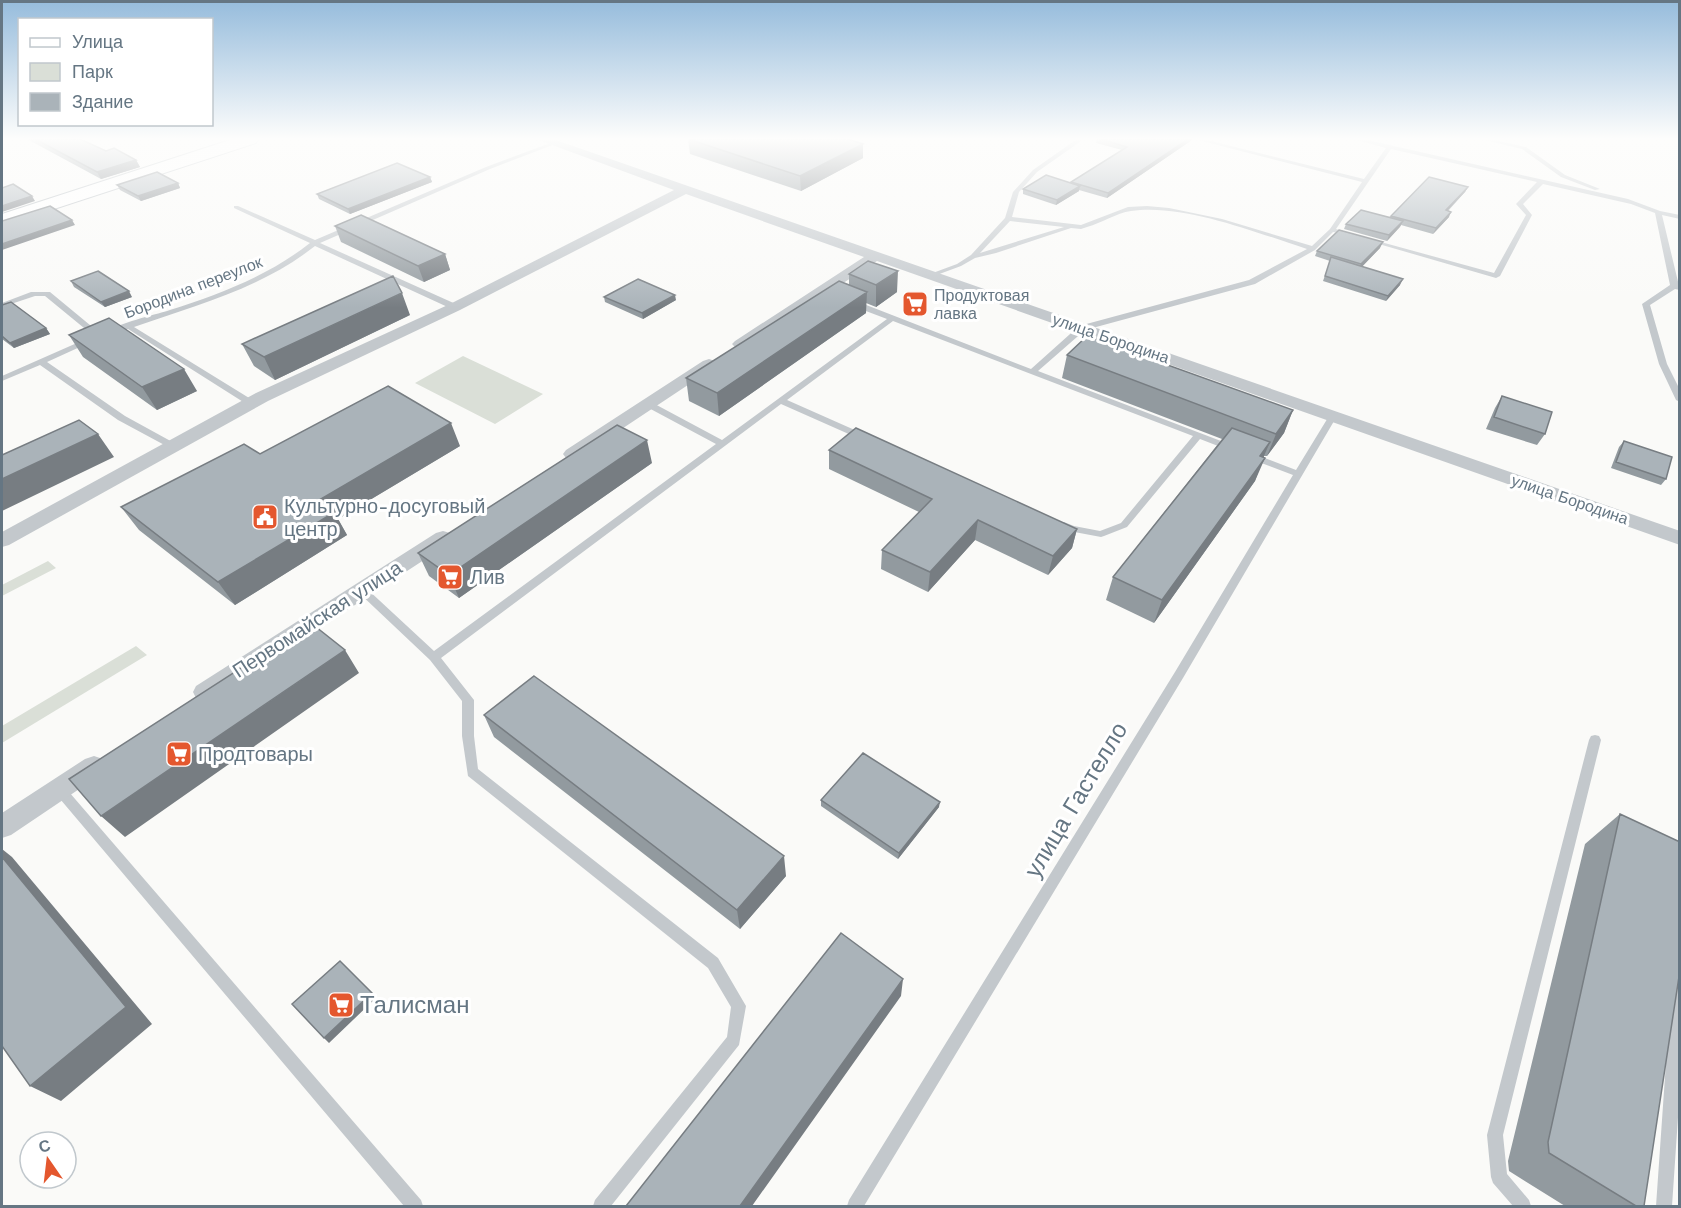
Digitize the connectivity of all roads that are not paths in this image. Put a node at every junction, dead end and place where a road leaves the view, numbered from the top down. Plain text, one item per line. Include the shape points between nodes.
1 (77, 195) edge
2 (424, 195) edge
3 (673, 195) edge
4 (703, 195) edge
5 (1015, 195) edge
6 (1355, 195) edge
7 (1528, 195) edge
8 (1600, 195) edge
9 (1614, 195) edge
10 (1634, 203) junction
11 (236, 207) dead end
12 (1658, 212) junction
13 (1680, 217) edge
14 (1008, 219) junction
15 (2, 220) edge
16 (1070, 228) junction
17 (1332, 230) junction
18 (1354, 236) edge
19 (1365, 239) edge
20 (314, 243) junction
21 (1313, 249) junction
22 (875, 256) junction
23 (973, 256) junction
24 (932, 275) junction
25 (1677, 287) edge
26 (842, 298) edge
27 (2, 305) edge
28 (454, 307) junction
29 (891, 319) junction
30 (128, 326) junction
31 (1082, 328) junction
32 (100, 337) junction
33 (41, 362) junction
34 (1032, 372) junction
35 (2, 380) edge
36 (1680, 400) edge
37 (781, 401) junction
38 (251, 403) junction
39 (648, 404) junction
40 (1333, 416) junction
41 (1198, 436) junction
42 (721, 443) junction
43 (877, 443) edge
44 (173, 446) junction
45 (559, 462) edge
46 (1299, 474) junction
47 (1054, 521) edge
48 (461, 526) edge
49 (1680, 538) edge
50 (2, 540) edge
51 (362, 591) junction
52 (434, 657) junction
53 (186, 704) edge
54 (1595, 740) dead end
55 (108, 756) edge
56 (59, 789) junction
57 (2, 826) edge
58 (1680, 962) edge
59 (415, 1206) edge
60 (601, 1206) edge
61 (855, 1206) edge
62 (1523, 1206) edge
63 (1664, 1206) edge

1 - 15 street
2 - 20 lane, Бородина переулок
3 - 28 street
4 - 22 street, улица Бородина
5 - 14 lane
6 - 17 lane
7 - 19 lane via 1519,204 1529,215 1496,276
8 - 10 lane
9 - 10 lane
10 - 12 lane
11 - 20 lane
12 - 13 lane
12 - 25 lane
14 - 16 lane
14 - 23 lane
16 - 21 lane via 1092,225 1126,210 1165,208
16 - 23 lane
17 - 18 lane
17 - 21 lane
20 - 28 lane
20 - 30 lane, Бородина переулок via 300,257 274,271 211,298
21 - 31 lane via 1252,282
22 - 24 street, улица Бородина
22 - 39 street via 827,292
23 - 24 lane
24 - 31 street, улица Бородина
25 - 36 lane via 1646,304 1663,364
26 - 29 lane
27 - 32 lane via 34,294 47,294
28 - 38 street
29 - 34 lane
29 - 37 lane
30 - 32 lane, Бородина переулок
30 - 38 lane
31 - 34 lane
31 - 40 street, улица Бородина
32 - 33 lane, Бородина переулок
33 - 35 lane, Бородина переулок
33 - 44 lane via 101,406
34 - 41 lane
37 - 42 lane
37 - 43 lane
38 - 44 street
39 - 42 lane
39 - 45 street
40 - 46 lane, улица Гастелло
40 - 49 street, улица Бородина
41 - 46 lane
41 - 47 lane via 1124,525 1101,534
42 - 52 lane
44 - 50 street
46 - 61 lane, улица Гастелло
48 - 51 street, Первомайская улица
51 - 52 lane
51 - 53 street, Первомайская улица
52 - 60 lane via 468,700 472,772 713,963 739,1005 734,1040
54 - 62 lane via 1495,1135 1499,1177
55 - 56 street
56 - 57 street
56 - 59 lane
58 - 63 lane

